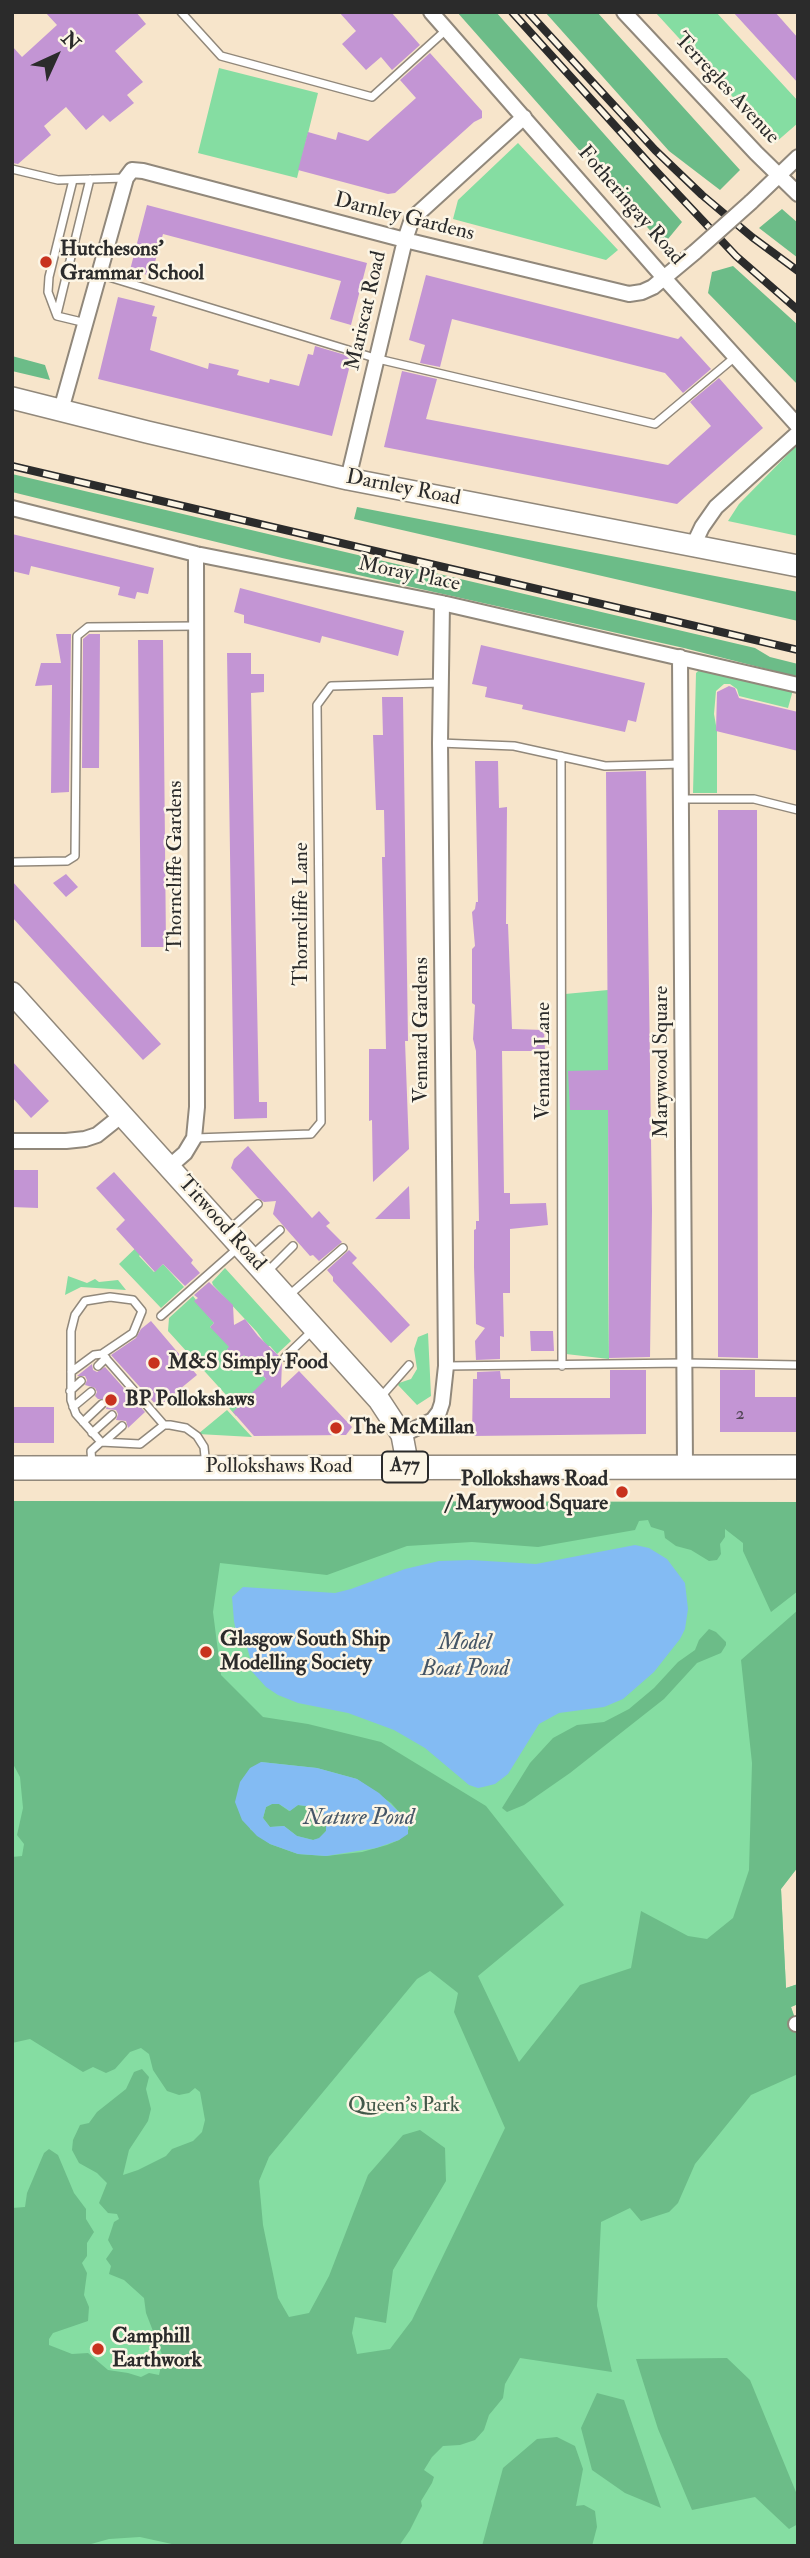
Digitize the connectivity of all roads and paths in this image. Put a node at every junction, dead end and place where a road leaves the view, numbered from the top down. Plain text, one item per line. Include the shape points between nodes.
1 (181, 12) edge
2 (431, 12) edge
3 (624, 12) edge
4 (446, 29) junction
5 (524, 117) junction
6 (798, 157) edge
7 (12, 169) edge
8 (129, 174) junction
9 (777, 175) junction
10 (90, 179) junction
11 (72, 180) junction
12 (798, 194) edge
13 (405, 240) junction
14 (99, 274) junction
15 (664, 279) junction
16 (57, 316) junction
17 (86, 323) junction
18 (735, 357) junction
19 (378, 359) junction
20 (12, 398) edge
21 (61, 411) junction
22 (798, 426) edge
23 (798, 433) edge
24 (348, 479) junction
25 (12, 508) edge
26 (693, 546) junction
27 (196, 554) junction
28 (798, 566) edge
29 (442, 603) junction
30 (196, 626) junction
31 (680, 657) junction
32 (441, 683) junction
33 (798, 685) edge
34 (440, 743) junction
35 (561, 756) junction
36 (681, 764) junction
37 (681, 799) junction
38 (798, 810) edge
39 (12, 862) edge
40 (12, 993) edge
41 (122, 1115) junction
42 (194, 1138) junction
43 (12, 1142) edge
44 (169, 1167) junction
45 (258, 1204) dead end
46 (280, 1230) dead end
47 (239, 1245) junction
48 (293, 1246) dead end
49 (343, 1248) dead end
50 (265, 1273) junction
51 (286, 1297) junction
52 (161, 1316) dead end
53 (315, 1328) junction
54 (104, 1356) junction
55 (285, 1357) dead end
56 (685, 1363) junction
57 (409, 1365) dead end
58 (798, 1365) edge
59 (98, 1366) dead end
60 (446, 1366) junction
61 (562, 1366) junction
62 (116, 1370) junction
63 (71, 1372) junction
64 (108, 1377) dead end
65 (81, 1381) dead end
66 (127, 1382) junction
67 (119, 1389) dead end
68 (70, 1391) junction
69 (91, 1392) dead end
70 (136, 1394) junction
71 (129, 1400) dead end
72 (379, 1400) junction
73 (102, 1404) dead end
74 (145, 1404) junction
75 (73, 1407) junction
76 (138, 1410) dead end
77 (112, 1415) dead end
78 (83, 1422) junction
79 (164, 1425) junction
80 (122, 1426) dead end
81 (92, 1433) junction
82 (402, 1435) junction
83 (102, 1442) junction
84 (408, 1467) junction
85 (685, 1467) junction
86 (12, 1468) edge
87 (92, 1468) junction
88 (206, 1468) junction
89 (798, 1468) edge

1 - 4 lane via 221,57 372,97
2 - 4 street, Fotheringay Road
3 - 9 street, Terregles Avenue
4 - 5 street, Fotheringay Road
5 - 13 street, Mariscat Road via 412,219
5 - 15 street, Fotheringay Road
6 - 9 street, Darnley Gardens
7 - 11 lane
8 - 10 lane
8 - 13 street, Darnley Gardens via 143,171
8 - 14 street
9 - 12 street, Terregles Avenue
9 - 15 street, Darnley Gardens, bridge
10 - 11 lane
10 - 16 lane
11 - 16 lane via 49,277 48,292
13 - 15 street, Darnley Gardens via 629,294
13 - 19 street, Mariscat Road
14 - 17 street
14 - 19 lane
15 - 18 street, Fotheringay Road
16 - 17 lane
17 - 21 street
18 - 19 lane via 655,424
18 - 22 street, Fotheringay Road
19 - 24 street, Mariscat Road
20 - 21 main road, Darnley Road
21 - 24 main road, Darnley Road
23 - 26 street via 716,507
24 - 26 main road, Darnley Road
25 - 27 street, Moray Place
26 - 28 main road, Darnley Road
27 - 29 street, Moray Place
27 - 30 street, Thorncliffe Gardens
29 - 31 street, Moray Place
29 - 32 street, Vennard Gardens
30 - 39 lane via 88,627 77,636 75,856 67,862
30 - 42 street, Thorncliffe Gardens
31 - 33 street, Moray Place
31 - 36 street, Marywood Square
32 - 34 street, Vennard Gardens
32 - 42 lane, Thorncliffe Lane via 331,687 317,705 321,1122 311,1134
34 - 35 lane via 514,746
34 - 60 street, Vennard Gardens
35 - 36 lane via 605,766
35 - 61 lane, Vennard Lane
36 - 37 street, Marywood Square
37 - 38 lane via 754,799
37 - 56 street, Marywood Square
40 - 41 main road, Titwood Road
41 - 43 street via 85,1139
41 - 44 main road, Titwood Road
42 - 44 street
44 - 47 main road, Titwood Road
45 - 47 lane
46 - 47 lane
47 - 50 main road, Titwood Road
47 - 52 lane
48 - 50 lane
49 - 51 lane
50 - 51 main road, Titwood Road
51 - 53 main road, Titwood Road
53 - 55 lane
53 - 72 main road, Titwood Road
54 - 59 lane
54 - 62 lane
54 - 63 lane via 94,1355
54 - 63 lane via 133,1333 142,1311 132,1300 85,1301 71,1331
56 - 58 lane
56 - 61 lane
56 - 85 street, Marywood Square
57 - 72 lane
60 - 61 lane
60 - 82 street, Vennard Gardens via 439,1412 433,1420
62 - 64 lane
62 - 66 lane
63 - 68 lane
65 - 68 lane
66 - 67 lane
66 - 70 lane
68 - 75 lane
69 - 75 lane
70 - 71 lane
70 - 74 lane
72 - 82 main road, Titwood Road
73 - 78 lane
74 - 76 lane
74 - 79 lane
75 - 78 lane
77 - 81 lane
78 - 81 lane
79 - 83 lane via 140,1444
79 - 88 lane via 186,1428 197,1436 204,1447
80 - 83 lane
81 - 83 lane
82 - 84 main road, Titwood Road
83 - 87 lane via 91,1451
84 - 85 main road, Pollokshaws Road / A77
84 - 88 main road, Pollokshaws Road / A77
85 - 89 main road, Pollokshaws Road / A77
86 - 87 main road, Pollokshaws Road / A77
87 - 88 main road, Pollokshaws Road / A77

